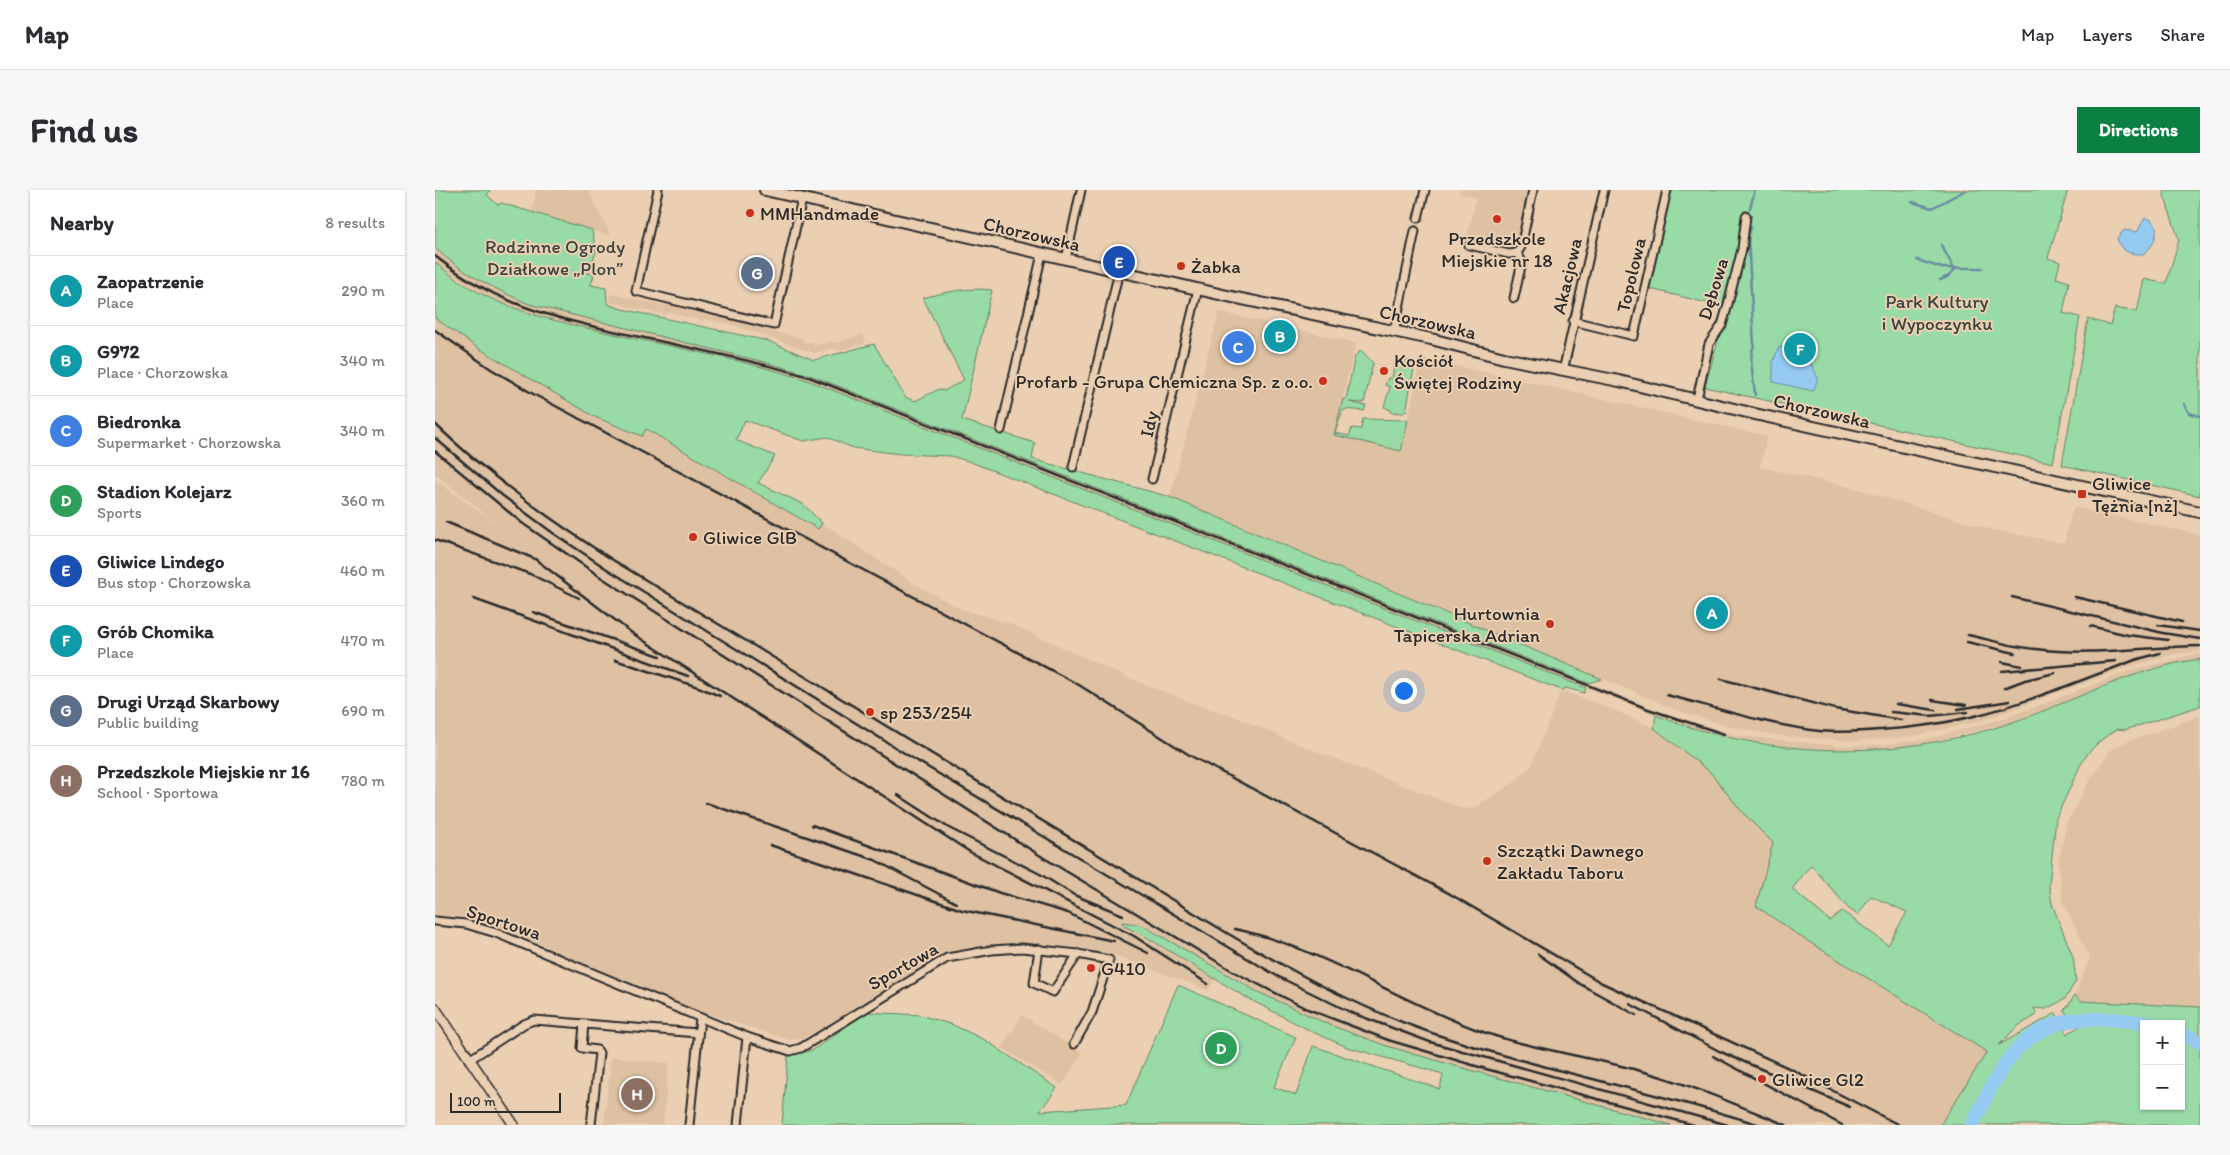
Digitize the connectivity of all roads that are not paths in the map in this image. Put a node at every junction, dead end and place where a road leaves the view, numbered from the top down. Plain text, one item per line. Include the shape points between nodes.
1 (658, 190) edge
2 (765, 190) edge
3 (1081, 190) edge
4 (1425, 190) edge
5 (1533, 190) edge
6 (1604, 190) edge
7 (1667, 190) edge
8 (779, 192) edge
9 (802, 198) junction
10 (1746, 216) dead end
11 (1418, 218) dead end
12 (1415, 231) dead end
13 (1469, 245) dead end
14 (1517, 253) junction
15 (1042, 254) junction
16 (1066, 259) junction
17 (1119, 272) junction
18 (1198, 289) junction
19 (1514, 298) dead end
20 (1573, 322) junction
21 (1393, 332) junction
22 (1563, 370) junction
23 (1697, 399) junction
24 (1001, 430) dead end
25 (1073, 467) dead end
26 (1153, 479) dead end
27 (2200, 512) edge
28 (435, 921) edge
29 (1039, 949) junction
30 (1078, 954) junction
31 (435, 1008) edge
32 (700, 1018) junction
33 (584, 1024) junction
34 (698, 1033) junction
35 (747, 1037) junction
36 (1074, 1044) dead end
37 (469, 1060) junction
38 (514, 1125) edge
39 (591, 1125) edge
40 (689, 1125) edge
41 (738, 1125) edge

1 - 9 street via 636,291 774,325
2 - 8 main road, Chorzowska
3 - 16 street
4 - 11 street
5 - 14 street
6 - 20 street, Akacjowa
7 - 20 street, Topolowa via 1634,336
8 - 9 main road, Chorzowska
9 - 15 main road, Chorzowska
10 - 23 street, Dębowa via 1742,249 1727,308 1722,324 1709,344
12 - 21 street
13 - 14 street
14 - 19 street via 1522,262
15 - 16 main road, Chorzowska
15 - 24 street
16 - 17 main road, Chorzowska
17 - 18 main road, Chorzowska
17 - 25 street
18 - 21 main road, Chorzowska
18 - 26 street, Idy
20 - 22 street, Akacjowa
21 - 22 main road, Chorzowska
22 - 23 main road, Chorzowska
23 - 27 main road, Chorzowska
28 - 32 street, Sportowa via 466,924 496,933
29 - 30 street, Sportowa
29 - 30 street via 1034,982 1053,992
29 - 35 street, Sportowa via 991,950 947,958 801,1048 790,1051
30 - 36 street, Sportowa via 1109,960 1092,1012
31 - 37 street
32 - 34 street
32 - 35 street, Sportowa
33 - 34 street
33 - 37 street via 530,1021
33 - 39 street via 583,1048 599,1053
34 - 40 street
35 - 41 street
37 - 38 street

